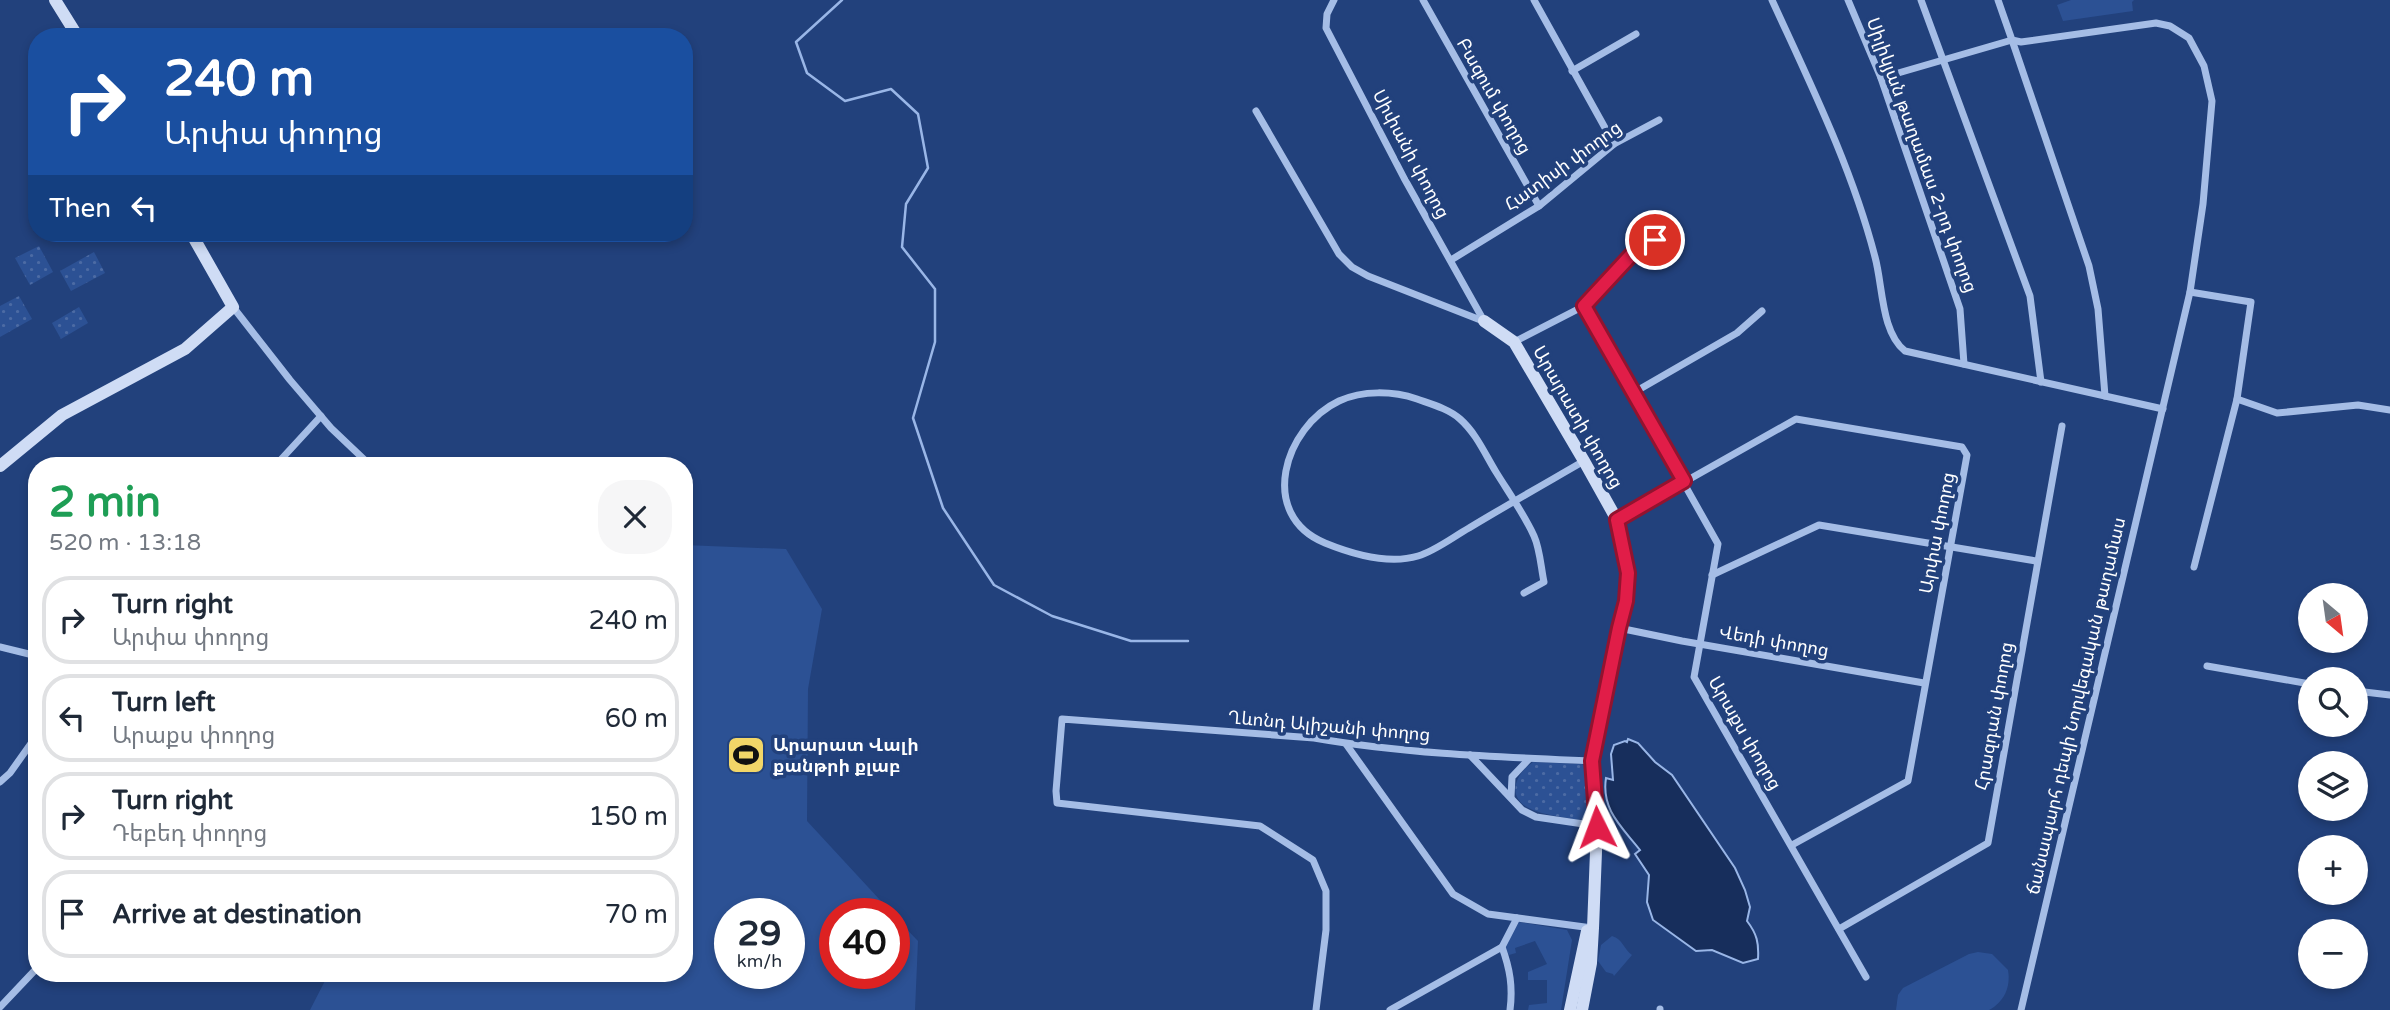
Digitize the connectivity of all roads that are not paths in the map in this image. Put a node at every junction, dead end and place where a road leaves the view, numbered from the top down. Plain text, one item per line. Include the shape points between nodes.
1 (55, 0) edge
2 (1334, 0) edge
3 (1423, 0) edge
4 (1534, 0) edge
5 (1772, 0) edge
6 (1848, 0) edge
7 (1921, 0) edge
8 (1998, 0) edge
9 (72, 28) edge
10 (1636, 34) dead end
11 (2012, 40) junction
12 (1945, 60) junction
13 (1572, 71) junction
14 (1881, 78) junction
15 (1256, 111) dead end
16 (1659, 120) dead end
17 (1614, 144) junction
18 (1539, 206) junction
19 (1655, 240) dead end
20 (196, 242) edge
21 (1451, 260) junction
22 (2190, 292) junction
23 (1584, 306) junction
24 (233, 307) junction
25 (1762, 311) dead end
26 (1484, 321) junction
27 (1514, 342) junction
28 (1964, 364) junction
29 (2040, 382) junction
30 (1633, 393) junction
31 (2105, 396) junction
32 (2237, 400) junction
33 (2163, 408) junction
34 (2390, 410) edge
35 (321, 416) junction
36 (2062, 426) dead end
37 (283, 457) edge
38 (362, 457) edge
39 (1584, 461) junction
40 (0, 466) edge
41 (1684, 481) junction
42 (1514, 502) junction
43 (1617, 520) junction
44 (1950, 546) junction
45 (2036, 561) junction
46 (2194, 567) dead end
47 (1712, 575) junction
48 (1524, 593) dead end
49 (1619, 628) junction
50 (1699, 644) junction
51 (0, 647) edge
52 (28, 654) edge
53 (2207, 666) dead end
54 (2298, 682) edge
55 (1924, 683) junction
56 (2368, 692) edge
57 (2390, 695) edge
58 (1346, 744) junction
59 (28, 748) edge
60 (1469, 755) junction
61 (1529, 758) junction
62 (1592, 761) junction
63 (0, 782) edge
64 (1511, 797) junction
65 (1597, 827) junction
66 (1791, 845) junction
67 (1517, 918) junction
68 (1591, 924) junction
69 (1839, 929) junction
70 (1502, 947) junction
71 (28, 977) edge
72 (1866, 977) dead end
73 (0, 1007) edge
74 (1316, 1010) edge
75 (1390, 1010) edge
76 (1510, 1010) edge
77 (1570, 1010) edge
78 (1582, 1010) edge
79 (2021, 1010) edge

1 - 9 street
2 - 21 street, Սիփանի փողոց via 1326,28
3 - 18 street, Բազում փողոց
4 - 13 street
5 - 28 street via 1851,184 1875,256 1895,343 1905,351
6 - 14 street, Սիլիկյան թաղամաս 2-րդ փողոց
7 - 12 street
8 - 11 street
10 - 13 street
11 - 12 street, ճանապարհ դեպի Նորվեգական թաղամաս
11 - 22 street, ճանապարհ դեպի Նորվեգական թաղամաս via 2037,41 2156,23 2189,38 2204,66 2212,101
11 - 31 street via 2089,266 2098,309
12 - 14 street, ճանապարհ դեպի Նորվեգական թաղամաս
12 - 29 street via 2030,296
13 - 17 street
14 - 28 street, Սիլիկյան թաղամաս 2-րդ փողոց via 1960,309
15 - 26 street via 1339,254 1352,267
16 - 17 street, Հատիսի փողոց
17 - 18 street, Հատիսի փողոց
18 - 21 street, Հատիսի փողոց
19 - 23 street via 1634,252
20 - 24 street
21 - 26 street, Սիփանի փողոց
22 - 32 street via 2251,302
22 - 33 street, ճանապարհ դեպի Նորվեգական թաղամաս
23 - 27 street
23 - 30 street, Արաքս փողոց
24 - 35 street
24 - 40 street via 185,349 62,415
25 - 30 street via 1737,333
26 - 27 street, Արարատի փողոց
27 - 39 street, Արարատի փողոց
28 - 29 street
29 - 31 street
30 - 41 street, Արաքս փողոց
31 - 33 street
32 - 34 street via 2277,413 2358,405
32 - 46 street
33 - 79 street, ճանապարհ դեպի Նորվեգական թաղամաս
35 - 37 street
35 - 38 street
36 - 45 street, Հրազդան փողոց
39 - 42 street
39 - 43 street, Արարատի փողոց
41 - 43 street, Արփա փողոց
41 - 44 street, Արփա փողոց via 1796,419 1962,447 1967,455
41 - 47 street, Արաքս փողոց via 1718,544
42 - 42 street via 1421,555 1374,557 1322,542 1300,526 1287,508 1287,465 1300,436 1330,406 1359,395 1398,395 1459,418
42 - 48 street via 1535,537 1544,582
43 - 49 street, Արարատի փողոց via 1628,573
44 - 45 street
44 - 47 street via 1819,525
44 - 55 street, Արփա փողոց
45 - 69 street, Հրազդան փողոց via 1987,843
47 - 50 street, Արաքս փողոց
49 - 50 street, Վեդի փողոց
49 - 62 street, Արարատի փողոց
50 - 55 street, Վեդի փողոց
50 - 66 street, Արաքս փողոց via 1694,677
51 - 52 street
53 - 54 street
55 - 66 street, Արփա փողոց via 1908,781
56 - 57 street
58 - 60 street, Ղևոնդ Ալիշանի փողոց
58 - 67 street via 1452,894 1488,914
58 - 74 street, Ղևոնդ Ալիշանի փողոց via 1062,719 1057,803 1260,826 1312,860 1326,891
59 - 63 street
60 - 61 street, Ղևոնդ Ալիշանի փողոց
60 - 64 street
61 - 62 street, Ղևոնդ Ալիշանի փողոց
61 - 64 street via 1512,777
62 - 65 street, Արարատի փողոց
64 - 65 street via 1515,806 1536,817
65 - 68 street, Արարատի փողոց
66 - 69 street, Արաքս փողոց
67 - 68 street
67 - 70 street
68 - 77 street, Արարատի փողոց
68 - 78 street, Արարատի փողոց via 1591,963
69 - 72 street, Արաքս փողոց
70 - 75 street
70 - 76 street via 1513,992
71 - 73 street

